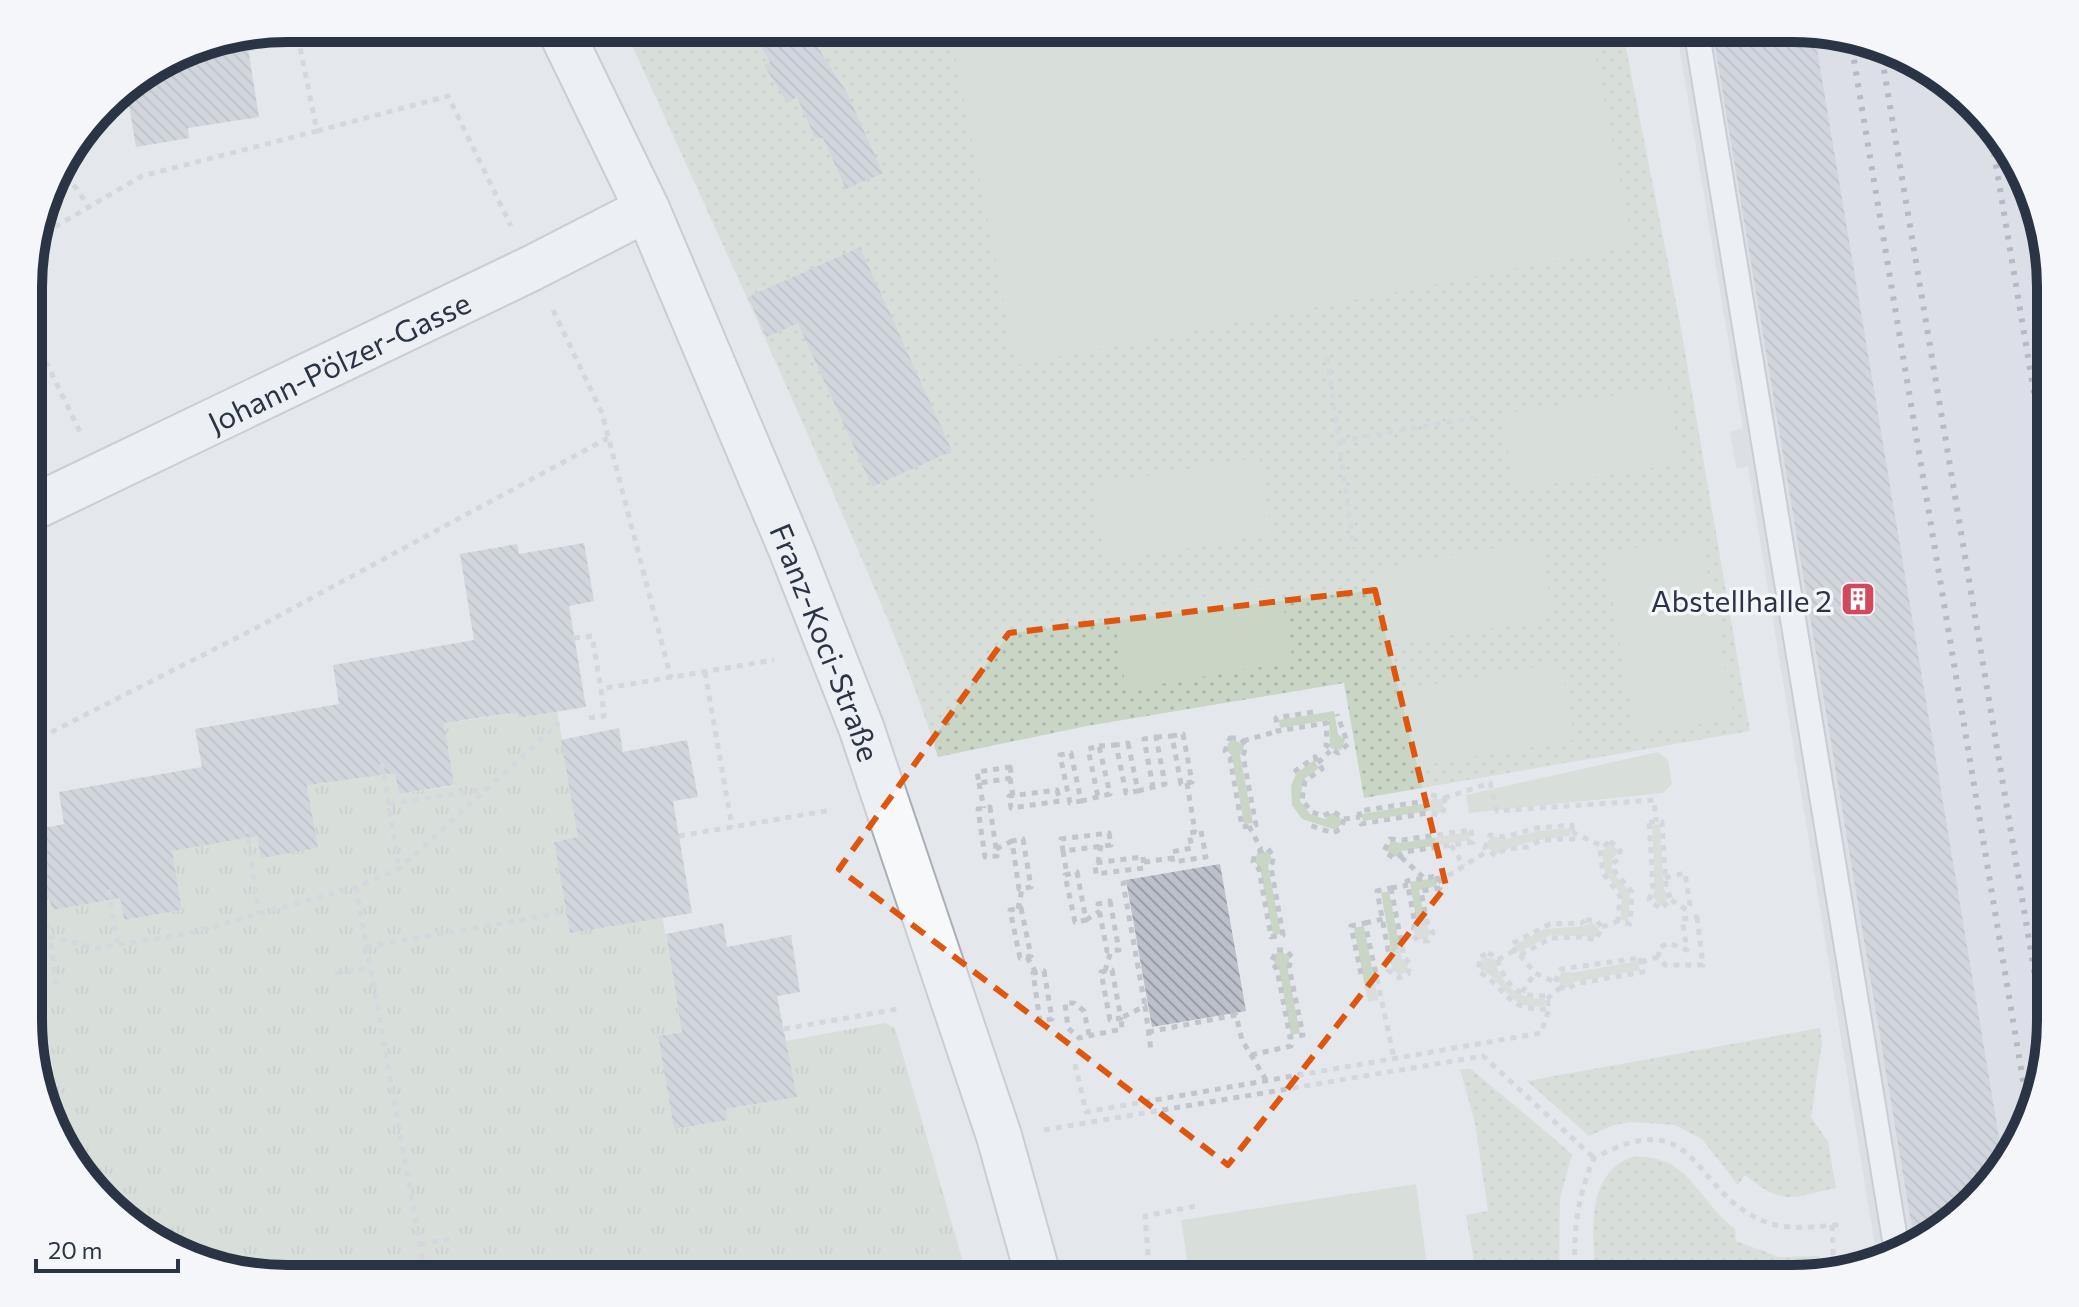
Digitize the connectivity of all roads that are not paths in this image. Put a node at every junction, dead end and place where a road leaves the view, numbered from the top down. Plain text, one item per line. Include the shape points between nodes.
1 (1698, 42) edge
2 (566, 43) edge
3 (647, 209) junction
4 (42, 503) edge
5 (1895, 1242) edge
6 (1035, 1265) edge

1 - 5 lane
2 - 3 street, Franz-Koci-Straße
3 - 4 street, Johann-Pölzer-Gasse
3 - 6 street, Franz-Koci-Straße via 861,727 999,1136

